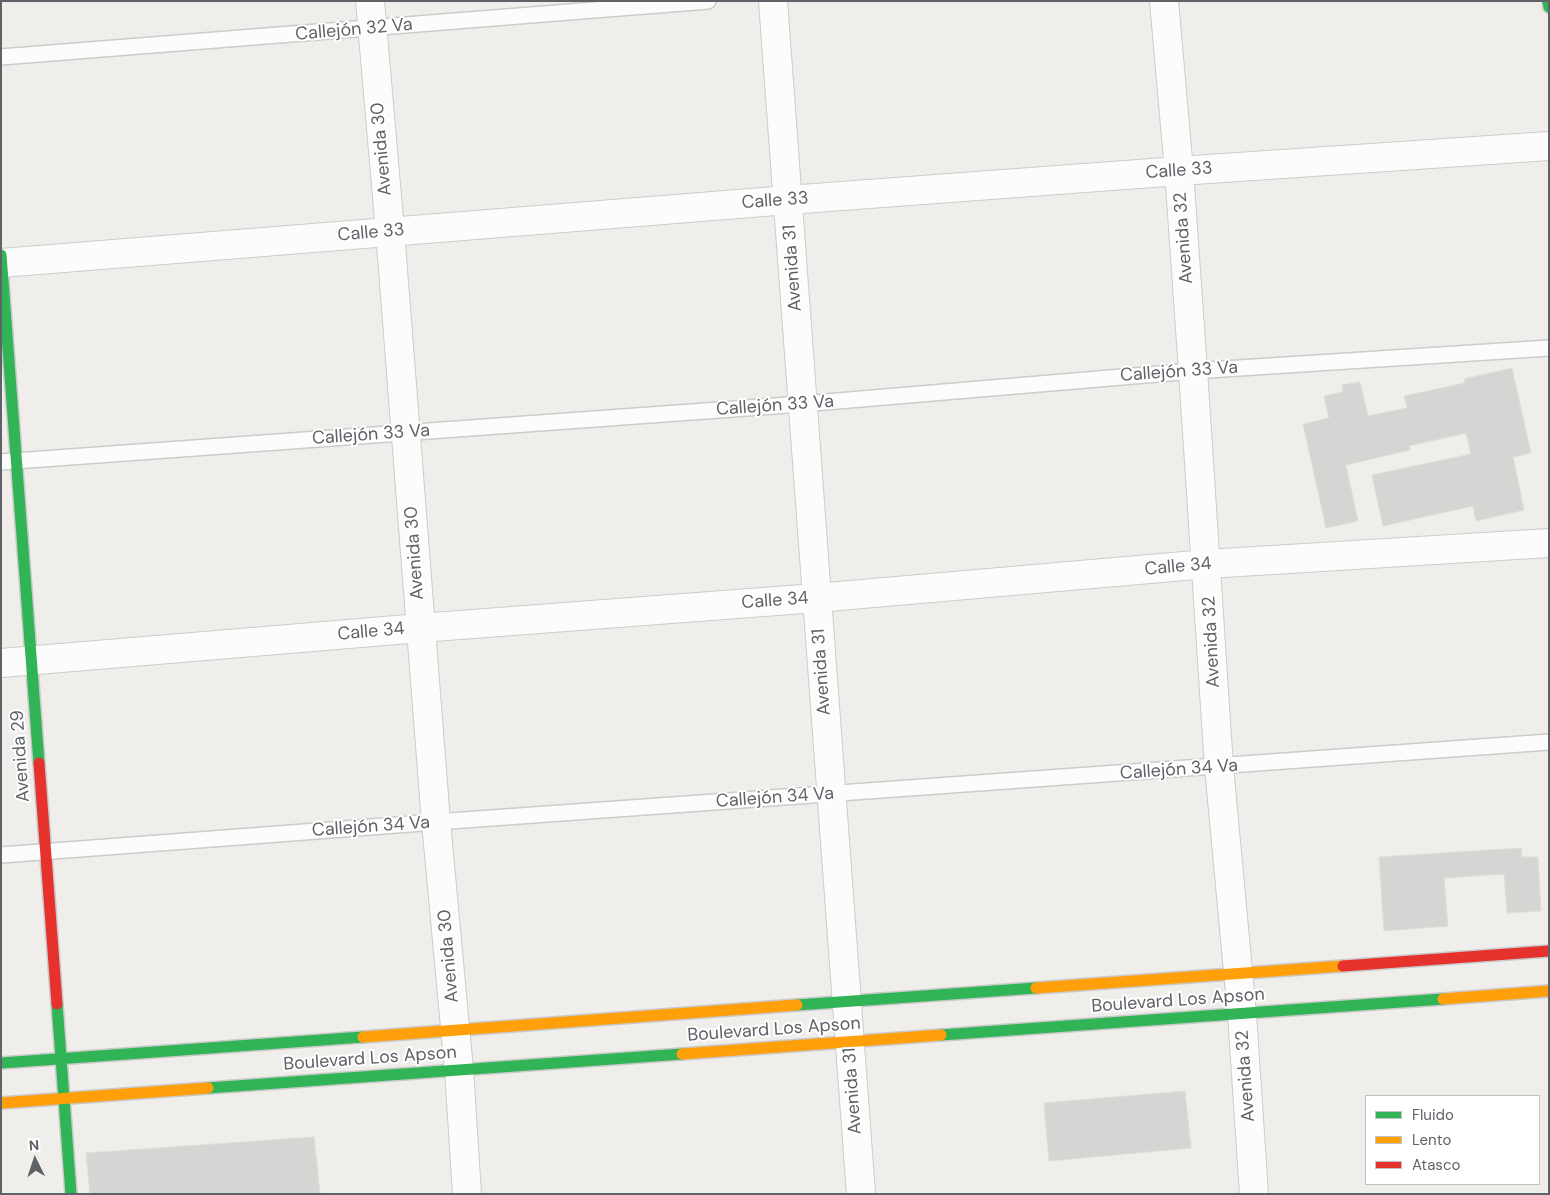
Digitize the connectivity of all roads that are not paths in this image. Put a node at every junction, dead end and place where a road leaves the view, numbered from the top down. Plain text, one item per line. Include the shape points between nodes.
1 (370, 1) edge
2 (708, 1) edge
3 (773, 1) edge
4 (1164, 1) edge
5 (1548, 1) edge
6 (1549, 7) edge
7 (371, 28) junction
8 (1, 57) edge
9 (1549, 146) edge
10 (1179, 171) junction
11 (788, 200) junction
12 (390, 231) junction
13 (1, 255) edge
14 (2, 263) edge
15 (1549, 348) edge
16 (1193, 370) junction
17 (802, 404) junction
18 (406, 432) junction
19 (9, 462) edge
20 (1549, 543) edge
21 (1207, 564) junction
22 (816, 598) junction
23 (420, 628) junction
24 (32, 661) junction
25 (1, 663) edge
26 (1549, 742) edge
27 (1219, 767) junction
28 (831, 794) junction
29 (436, 822) junction
30 (46, 852) junction
31 (1, 855) edge
32 (1549, 951) edge
33 (1239, 974) junction
34 (1549, 991) edge
35 (846, 1002) junction
36 (1242, 1014) junction
37 (456, 1030) junction
38 (850, 1042) junction
39 (61, 1059) junction
40 (1, 1063) edge
41 (459, 1070) junction
42 (64, 1098) junction
43 (1, 1103) edge
44 (71, 1194) edge
45 (467, 1194) edge
46 (861, 1194) edge
47 (1254, 1194) edge

1 - 7 street, Avenida 30
2 - 7 lane, Callejón 32 Va
3 - 11 street, Avenida 31
4 - 10 street, Avenida 32
5 - 6 main road
7 - 8 lane, Callejón 32 Va
7 - 12 street, Avenida 30
9 - 10 street, Calle 33
10 - 11 street, Calle 33
10 - 16 street, Avenida 32
11 - 12 street, Calle 33
11 - 17 street, Avenida 31
12 - 14 street, Calle 33
12 - 18 street, Avenida 30
13 - 14 main road, Avenida 29
14 - 19 main road, Avenida 29
15 - 16 lane, Callejón 33 Va
16 - 17 lane, Callejón 33 Va
16 - 21 street, Avenida 32
17 - 18 lane, Callejón 33 Va
17 - 22 street, Avenida 31
18 - 19 lane, Callejón 33 Va
18 - 23 street, Avenida 30
19 - 24 main road, Avenida 29
20 - 21 street, Calle 34
21 - 22 street, Calle 34
21 - 27 street, Avenida 32
22 - 23 street, Calle 34
22 - 28 street, Avenida 31
23 - 24 street, Calle 34
23 - 29 street, Avenida 30
24 - 25 street, Calle 34
24 - 30 main road, Avenida 29
26 - 27 lane, Callejón 34 Va
27 - 28 lane, Callejón 34 Va
27 - 33 street, Avenida 32
28 - 29 lane, Callejón 34 Va
28 - 35 street, Avenida 31
29 - 30 lane, Callejón 34 Va
29 - 37 street, Avenida 30
30 - 31 lane, Callejón 34 Va
30 - 39 main road, Avenida 29
32 - 33 main road, Boulevard Los Apson
33 - 35 main road, Boulevard Los Apson
33 - 36 street, Avenida 32
34 - 36 main road, Boulevard Los Apson
35 - 37 main road, Boulevard Los Apson
35 - 38 street, Avenida 31
36 - 38 main road, Boulevard Los Apson
36 - 47 street, Avenida 32
37 - 39 main road, Boulevard Los Apson
37 - 41 street, Avenida 30
38 - 41 main road, Boulevard Los Apson
38 - 46 street, Avenida 31
39 - 40 main road, Boulevard Los Apson
39 - 42 main road, Avenida 29
41 - 42 main road, Boulevard Los Apson
41 - 45 street, Avenida 30
42 - 43 main road, Boulevard Los Apson
42 - 44 main road, Avenida 29

